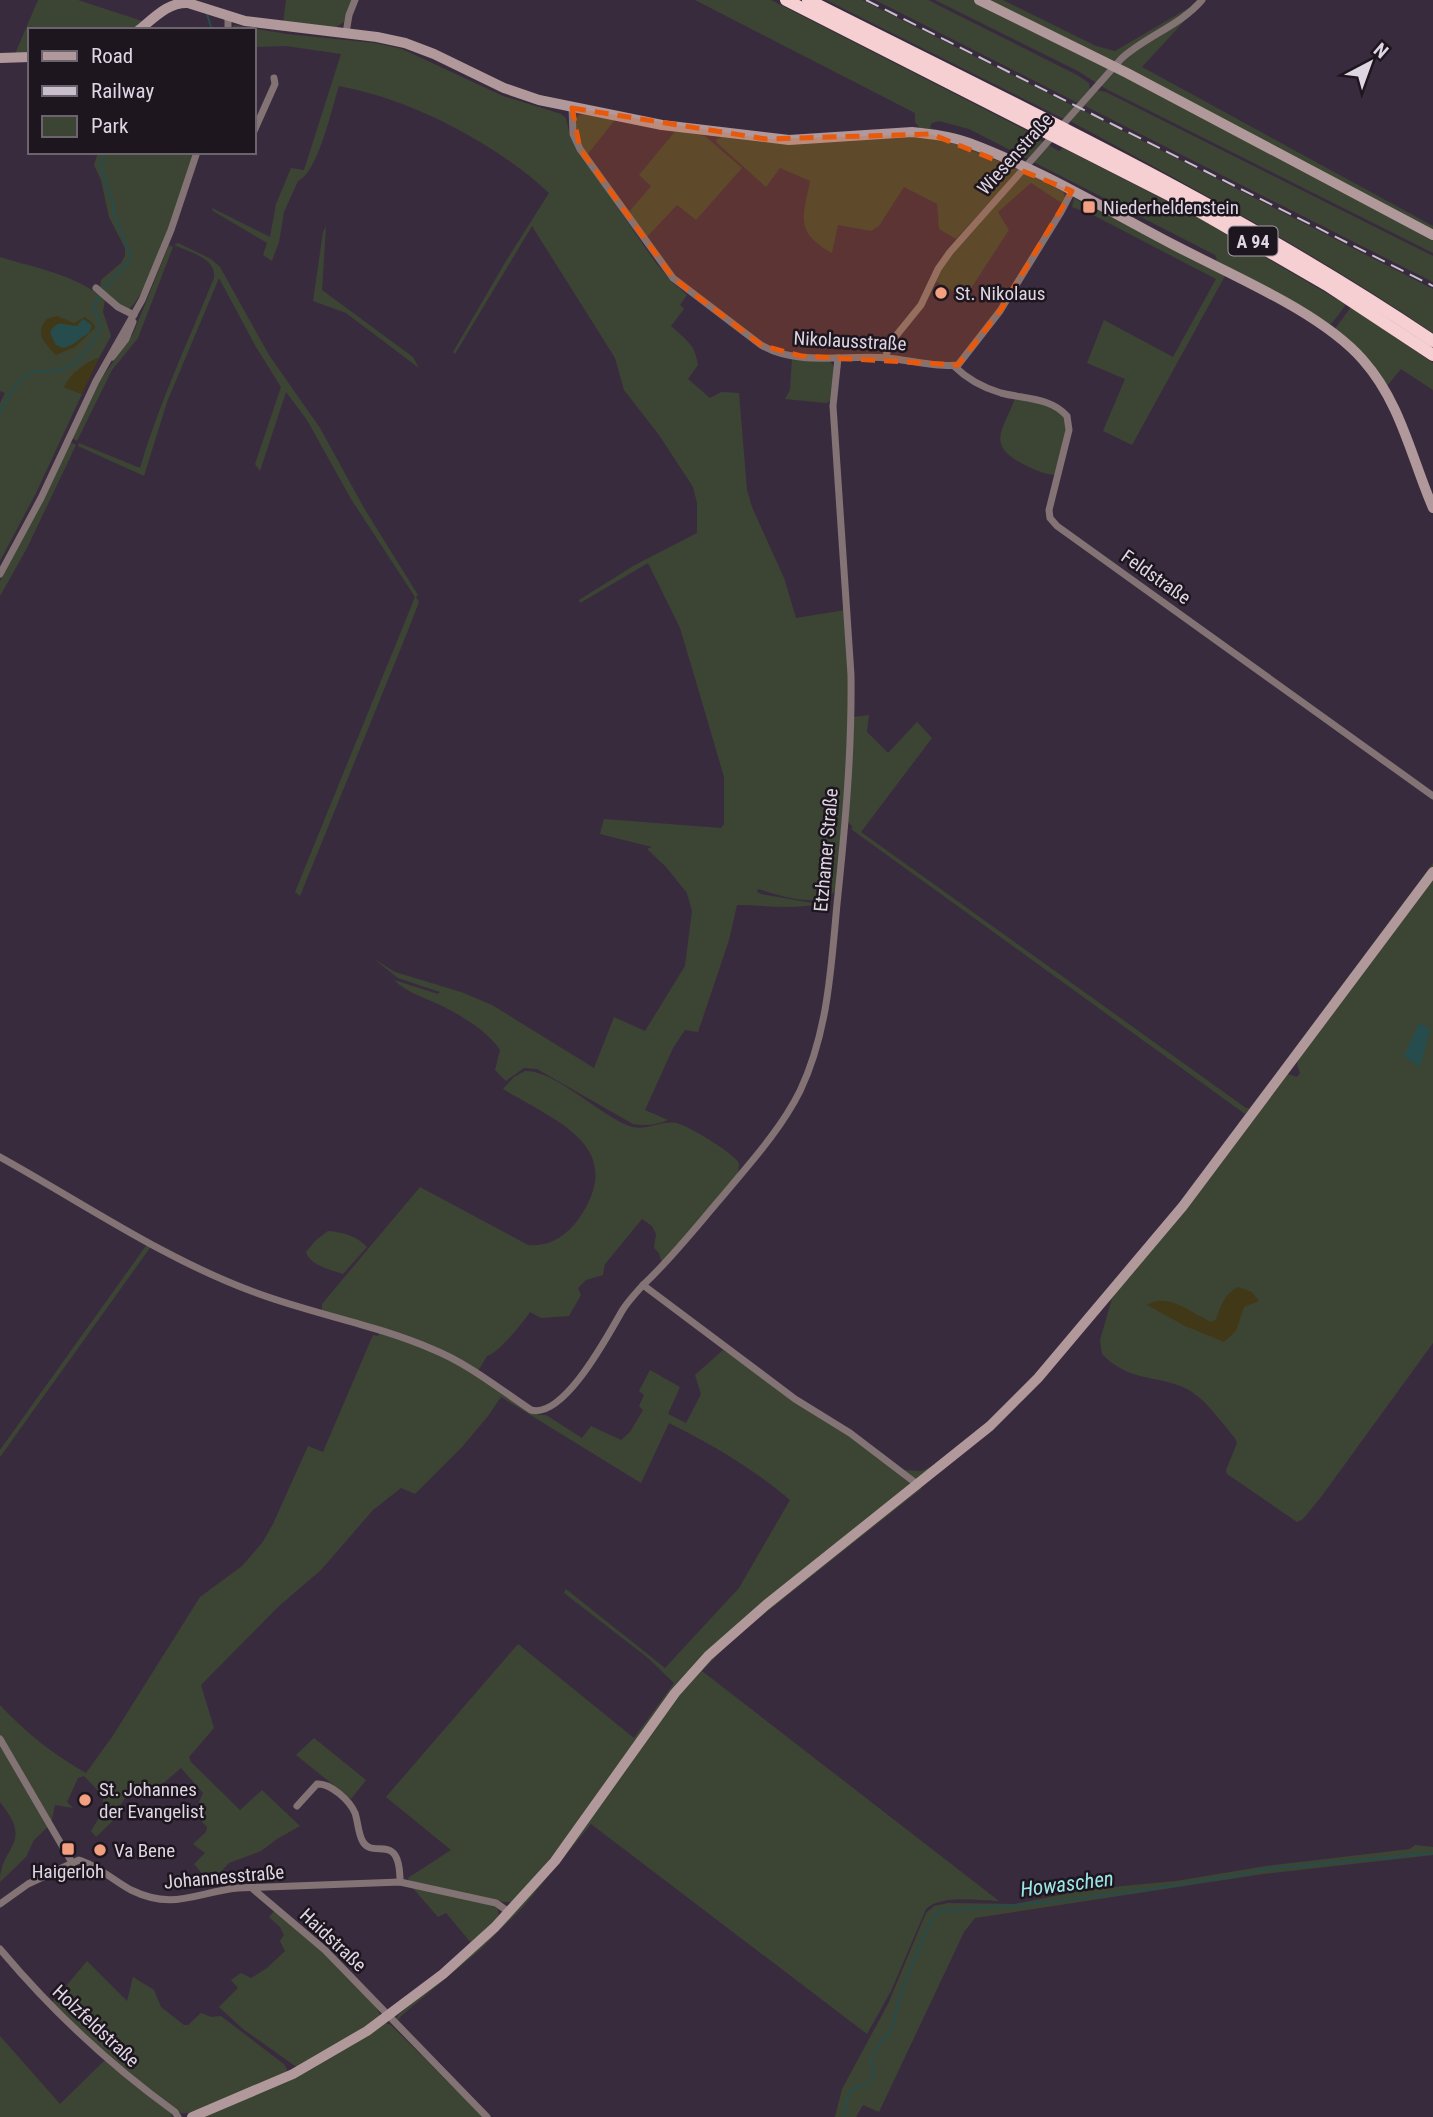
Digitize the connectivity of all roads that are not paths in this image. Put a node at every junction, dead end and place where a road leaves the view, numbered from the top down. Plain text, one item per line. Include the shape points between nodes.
1 (355, 0) edge
2 (786, 0) edge
3 (808, 0) edge
4 (979, 0) edge
5 (1202, 0) edge
6 (194, 3) edge
7 (228, 17) junction
8 (142, 28) edge
9 (228, 28) edge
10 (346, 33) junction
11 (28, 57) edge
12 (0, 58) edge
13 (274, 78) dead end
14 (572, 108) junction
15 (1046, 125) junction
16 (256, 127) edge
17 (1069, 137) junction
18 (196, 154) edge
19 (1072, 191) junction
20 (1433, 234) edge
21 (96, 288) dead end
22 (134, 315) junction
23 (1433, 341) edge
24 (1433, 355) edge
25 (838, 358) junction
26 (885, 358) junction
27 (954, 366) junction
28 (1433, 508) edge
29 (0, 574) edge
30 (1433, 796) edge
31 (1433, 872) edge
32 (0, 1157) edge
33 (643, 1285) junction
34 (917, 1484) junction
35 (0, 1739) edge
36 (297, 1806) dead end
37 (71, 1861) junction
38 (400, 1882) junction
39 (253, 1889) junction
40 (0, 1904) edge
41 (509, 1912) junction
42 (0, 1949) edge
43 (388, 2016) junction
44 (178, 2117) edge
45 (192, 2117) edge
46 (487, 2117) edge

1 - 10 street
2 - 15 highway, A 94
3 - 15 highway, A 94
4 - 20 street
5 - 26 street, Wiesenstraße via 1180,21 1121,59 975,222 944,261
6 - 7 street
6 - 8 street via 173,5
7 - 9 street
7 - 10 street
10 - 14 street via 405,43 521,94
11 - 12 street
13 - 16 street
14 - 19 street via 766,139 931,134 969,143
14 - 25 street, Nikolausstraße via 573,134 580,149 673,278 766,348
15 - 17 highway, A 94
17 - 23 highway, A 94 via 1272,240
17 - 24 highway, A 94 via 1275,254
18 - 22 street via 169,237
19 - 27 street via 988,328
19 - 28 street via 1305,315 1352,348 1394,405
21 - 22 street
22 - 29 street via 126,339 100,373
25 - 26 street, Nikolausstraße
25 - 33 street, Etzhamer Straße via 833,406 852,715 823,1023 807,1076 774,1133
26 - 27 street, Nikolausstraße
27 - 30 street, Feldstraße via 992,390 1041,400 1067,416 1069,430 1049,510 1057,526
31 - 34 street via 1154,1243 1019,1399
32 - 33 street, Etzhamer Straße via 205,1271 253,1292 432,1349 475,1370 539,1412 582,1376
33 - 34 street
34 - 41 street via 726,1638 693,1671 570,1841
35 - 37 street
36 - 38 street via 317,1784 328,1786 353,1809 364,1843 394,1853 400,1864
37 - 39 street, Johannesstraße via 82,1860 128,1889 156,1899 181,1901 224,1889
37 - 40 street
38 - 39 street, Johannesstraße
38 - 41 street, Johannesstraße via 496,1903
39 - 43 street, Haidstraße via 325,1950
41 - 43 street via 453,1965
42 - 44 street, Holzfeldstraße via 48,2004
43 - 45 street via 293,2074
43 - 46 street, Haidstraße

